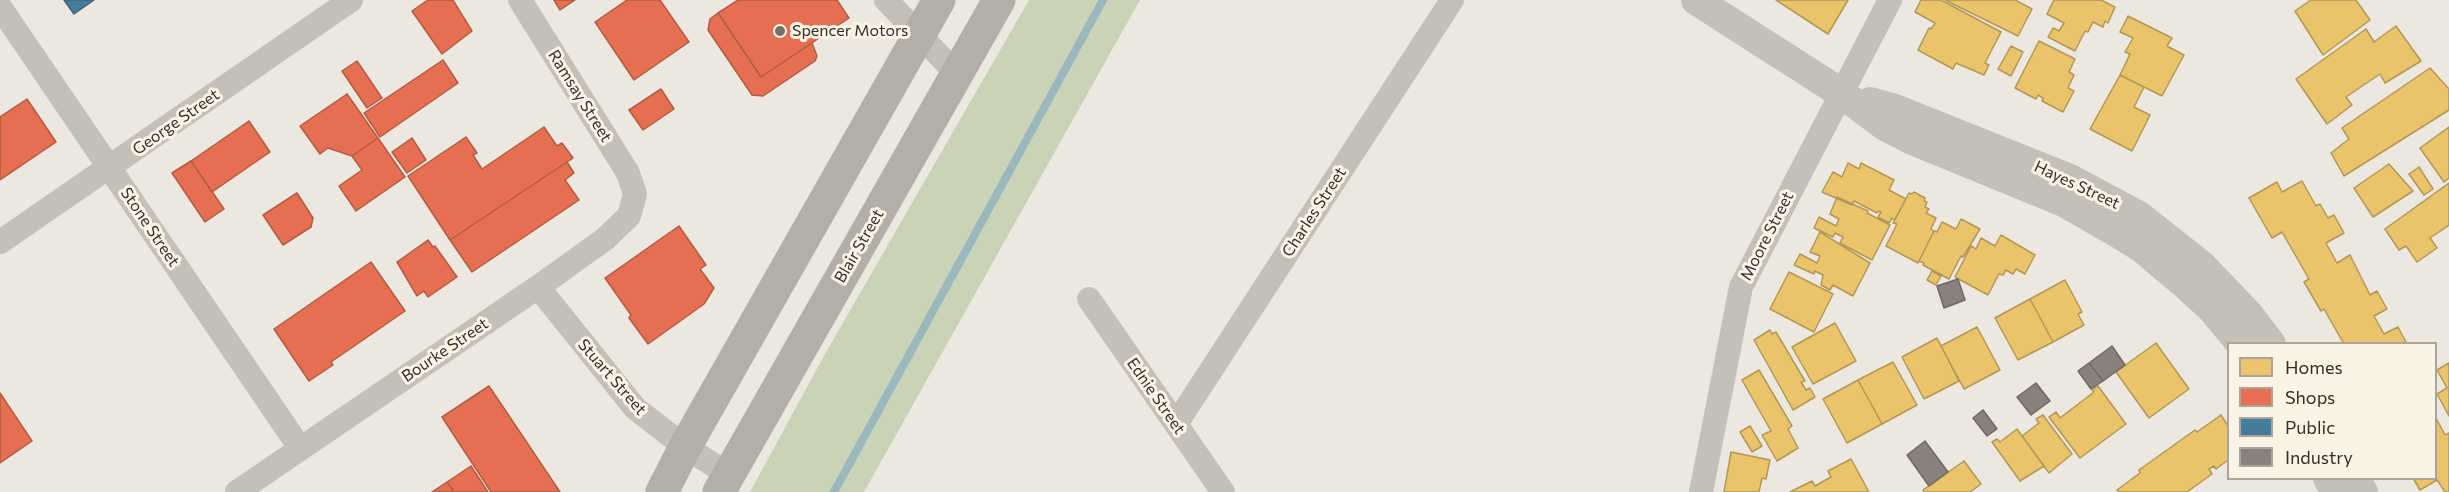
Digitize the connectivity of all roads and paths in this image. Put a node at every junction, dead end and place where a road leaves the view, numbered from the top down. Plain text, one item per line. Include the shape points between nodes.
1 (351, 0) edge
2 (520, 0) edge
3 (886, 0) edge
4 (939, 0) edge
5 (999, 0) edge
6 (1452, 0) edge
7 (1696, 0) edge
8 (1890, 0) edge
9 (0, 7) edge
10 (920, 35) junction
11 (957, 74) junction
12 (1841, 93) junction
13 (110, 168) junction
14 (635, 194) joint
15 (0, 242) edge
16 (538, 287) junction
17 (1089, 299) dead end
18 (2239, 342) edge
19 (2269, 342) edge
20 (1176, 424) junction
21 (685, 447) junction
22 (300, 448) junction
23 (724, 483) edge
24 (237, 492) edge
25 (662, 492) edge
26 (1223, 492) edge
27 (1701, 492) edge

1 - 13 street, George Street
2 - 14 street, Ramsay Street via 628,172
3 - 10 street
4 - 10 main road
5 - 11 main road, Blair Street
6 - 20 street, Charles Street
7 - 12 street, Hayes Street
8 - 12 street, Moore Street
9 - 13 street, Stone Street
10 - 11 street
10 - 21 main road
11 - 23 main road, Blair Street
12 - 18 street, Hayes Street via 1885,126 1910,139 2064,202 2123,236 2186,285
12 - 19 street, Hayes Street via 1895,109 2070,179 2139,216 2227,290
12 - 27 street, Moore Street via 1741,287
13 - 15 street, George Street
13 - 22 street, Stone Street
14 - 16 street, Bourke Street via 629,216 620,226
16 - 21 street, Stuart Street via 622,393
16 - 22 street, Bourke Street
17 - 20 street, Ednie Street
20 - 26 street, Ednie Street
21 - 23 street, Stuart Street
21 - 25 main road
22 - 24 street, Bourke Street

